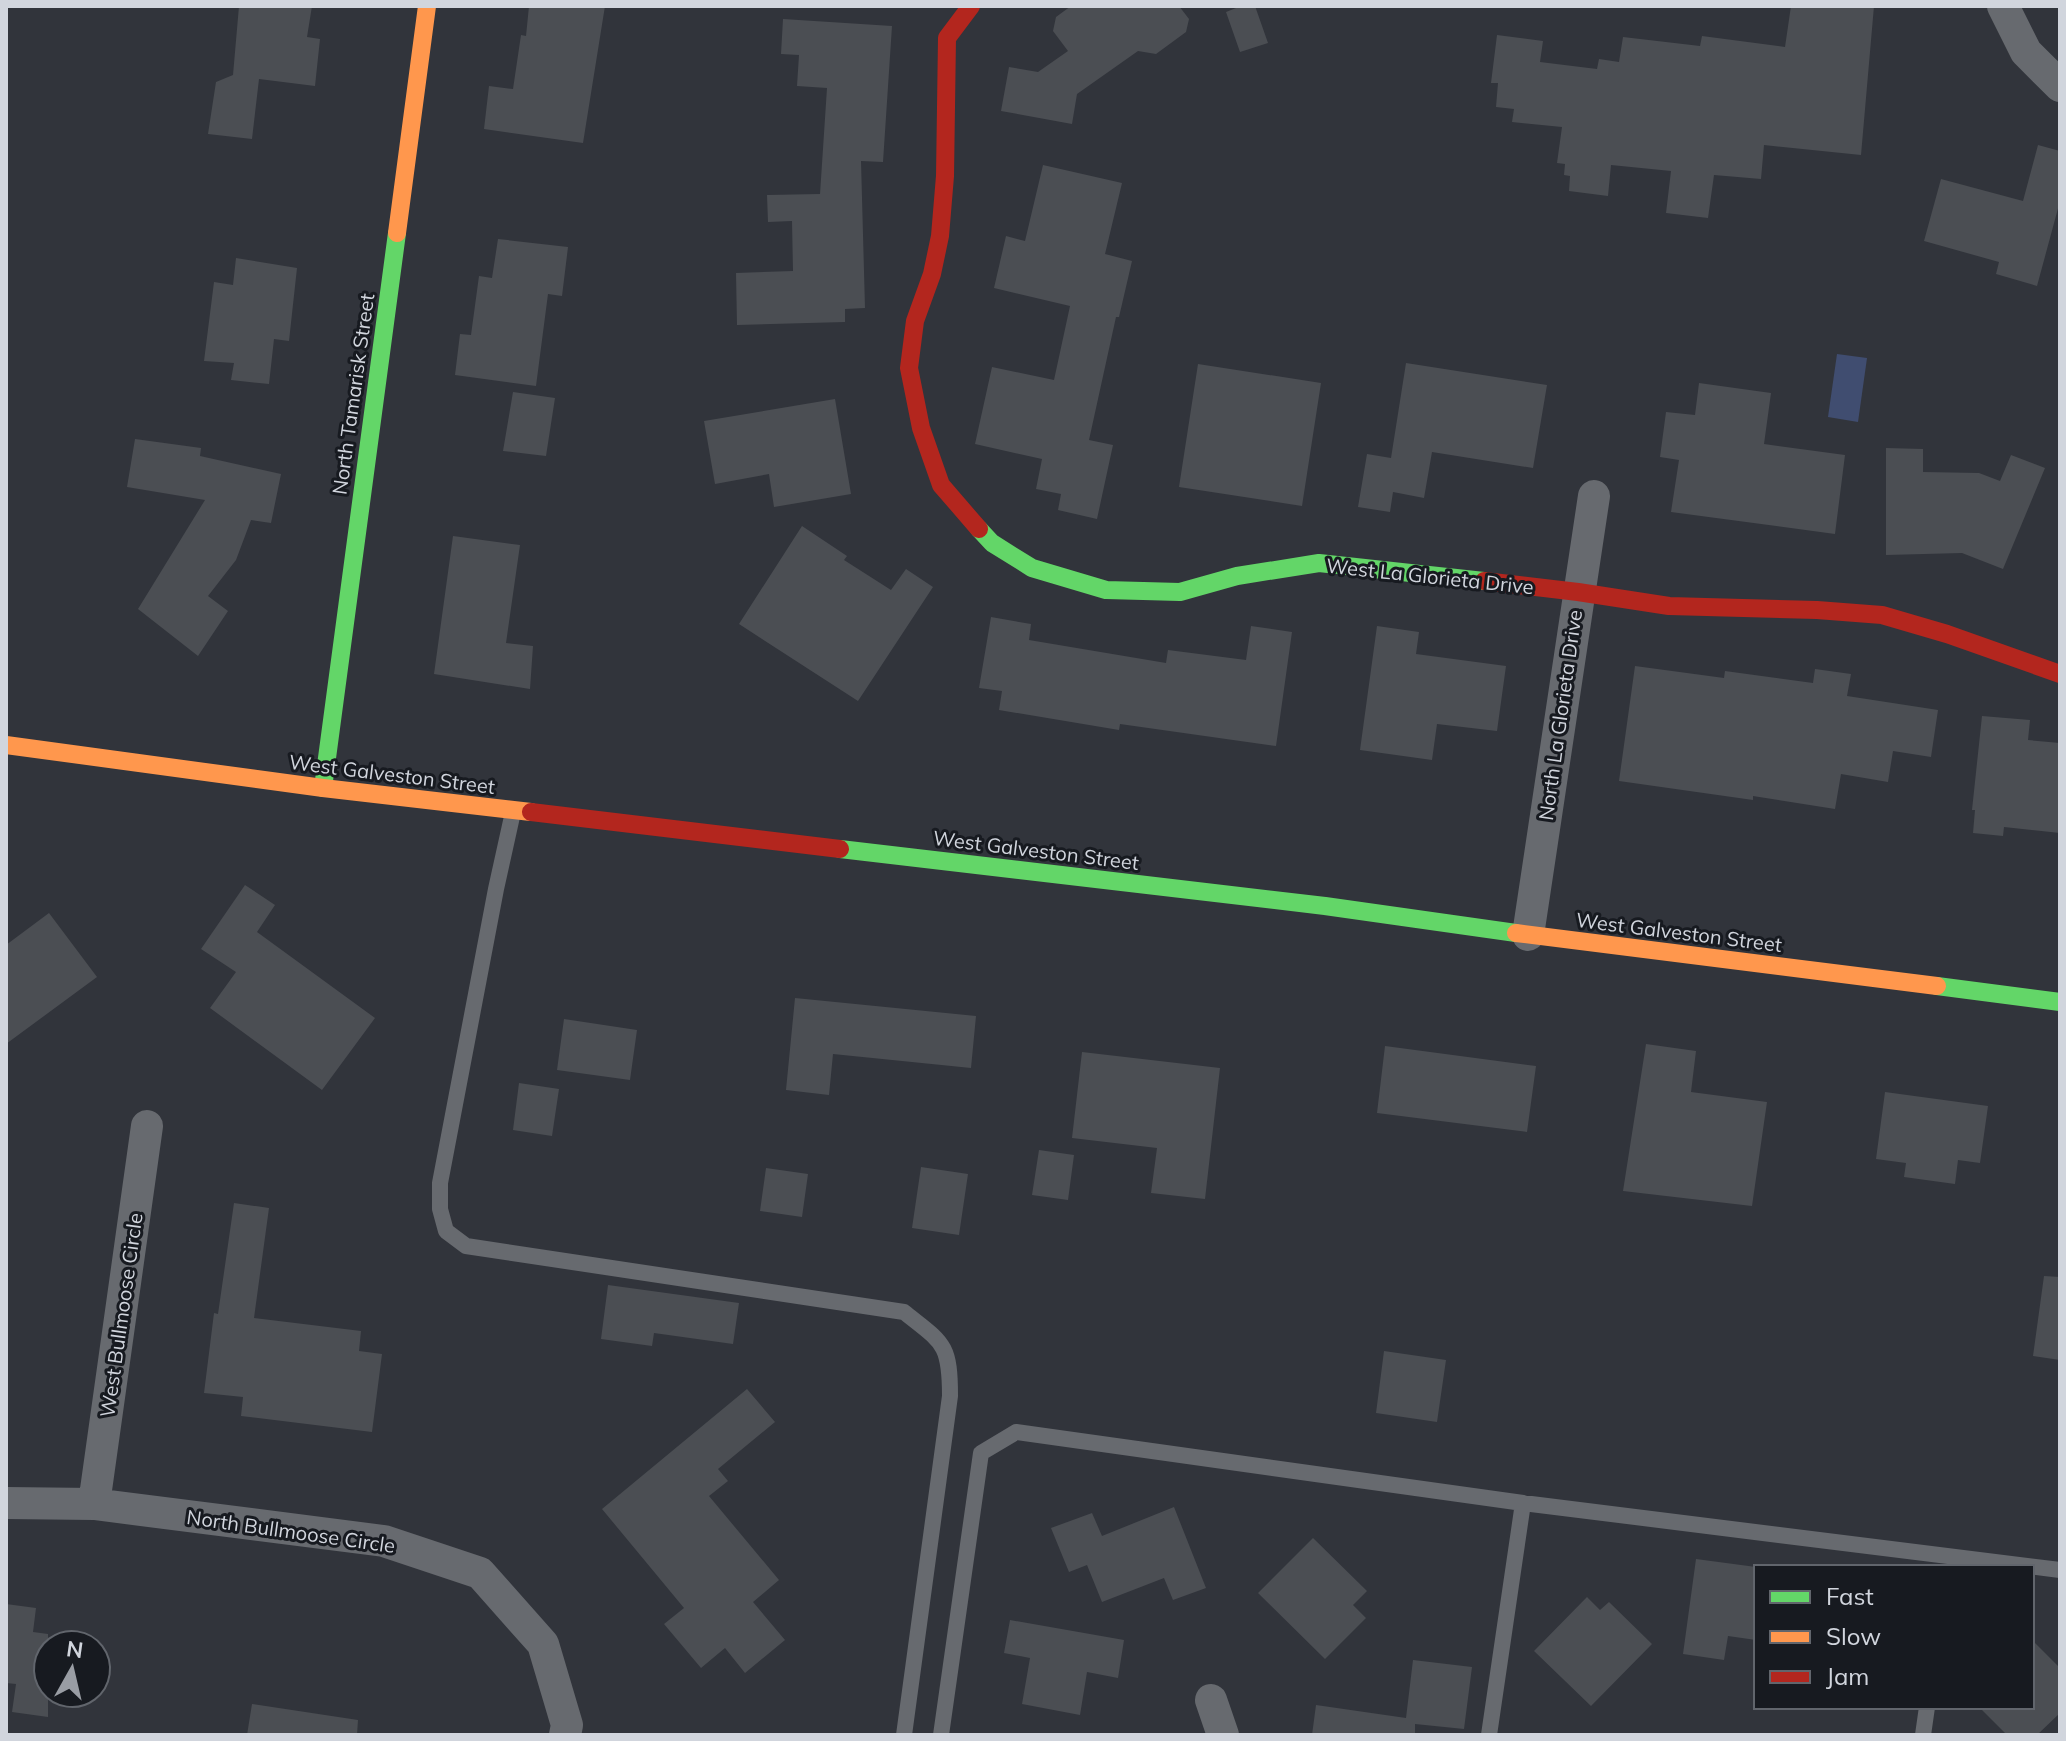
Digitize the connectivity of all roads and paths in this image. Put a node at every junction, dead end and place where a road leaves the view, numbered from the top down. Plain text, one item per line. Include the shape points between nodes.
1 (427, 6) edge
2 (971, 6) edge
3 (2003, 6) edge
4 (2060, 86) edge
5 (1594, 496) dead end
6 (1578, 592) junction
7 (2060, 674) edge
8 (6, 745) edge
9 (323, 788) junction
10 (513, 811) junction
11 (1528, 935) junction
12 (2060, 1002) edge
13 (147, 1126) dead end
14 (6, 1503) edge
15 (1523, 1503) junction
16 (94, 1504) junction
17 (1945, 1561) edge
18 (1996, 1565) edge
19 (2034, 1568) edge
20 (2060, 1570) edge
21 (1211, 1700) dead end
22 (1927, 1709) edge
23 (565, 1735) edge
24 (904, 1735) edge
25 (941, 1735) edge
26 (1223, 1735) edge
27 (1489, 1735) edge
28 (1923, 1735) edge

1 - 9 street, North Tamarisk Street
2 - 6 street, West La Glorieta Drive via 947,38 940,236 915,321 909,368 921,428 941,485 992,543 1032,568 1106,590 1180,592 1237,576 1319,563
3 - 4 street via 2026,52
5 - 6 street, North La Glorieta Drive
6 - 7 street, West La Glorieta Drive via 1669,606 1882,615
6 - 11 street, North La Glorieta Drive
8 - 9 street, West Galveston Street
9 - 10 street, West Galveston Street
10 - 11 street, West Galveston Street via 1325,906
10 - 24 lane via 440,1183 446,1231 466,1246 904,1312 945,1347 950,1396
11 - 12 street, West Galveston Street
13 - 16 street, West Bullmoose Circle
14 - 16 street, North Bullmoose Circle
15 - 17 lane
15 - 25 lane via 1016,1432 981,1453
15 - 27 lane
16 - 23 street, North Bullmoose Circle via 384,1541 480,1573 543,1644 567,1725
17 - 18 lane
19 - 20 lane
21 - 26 street
22 - 28 lane

